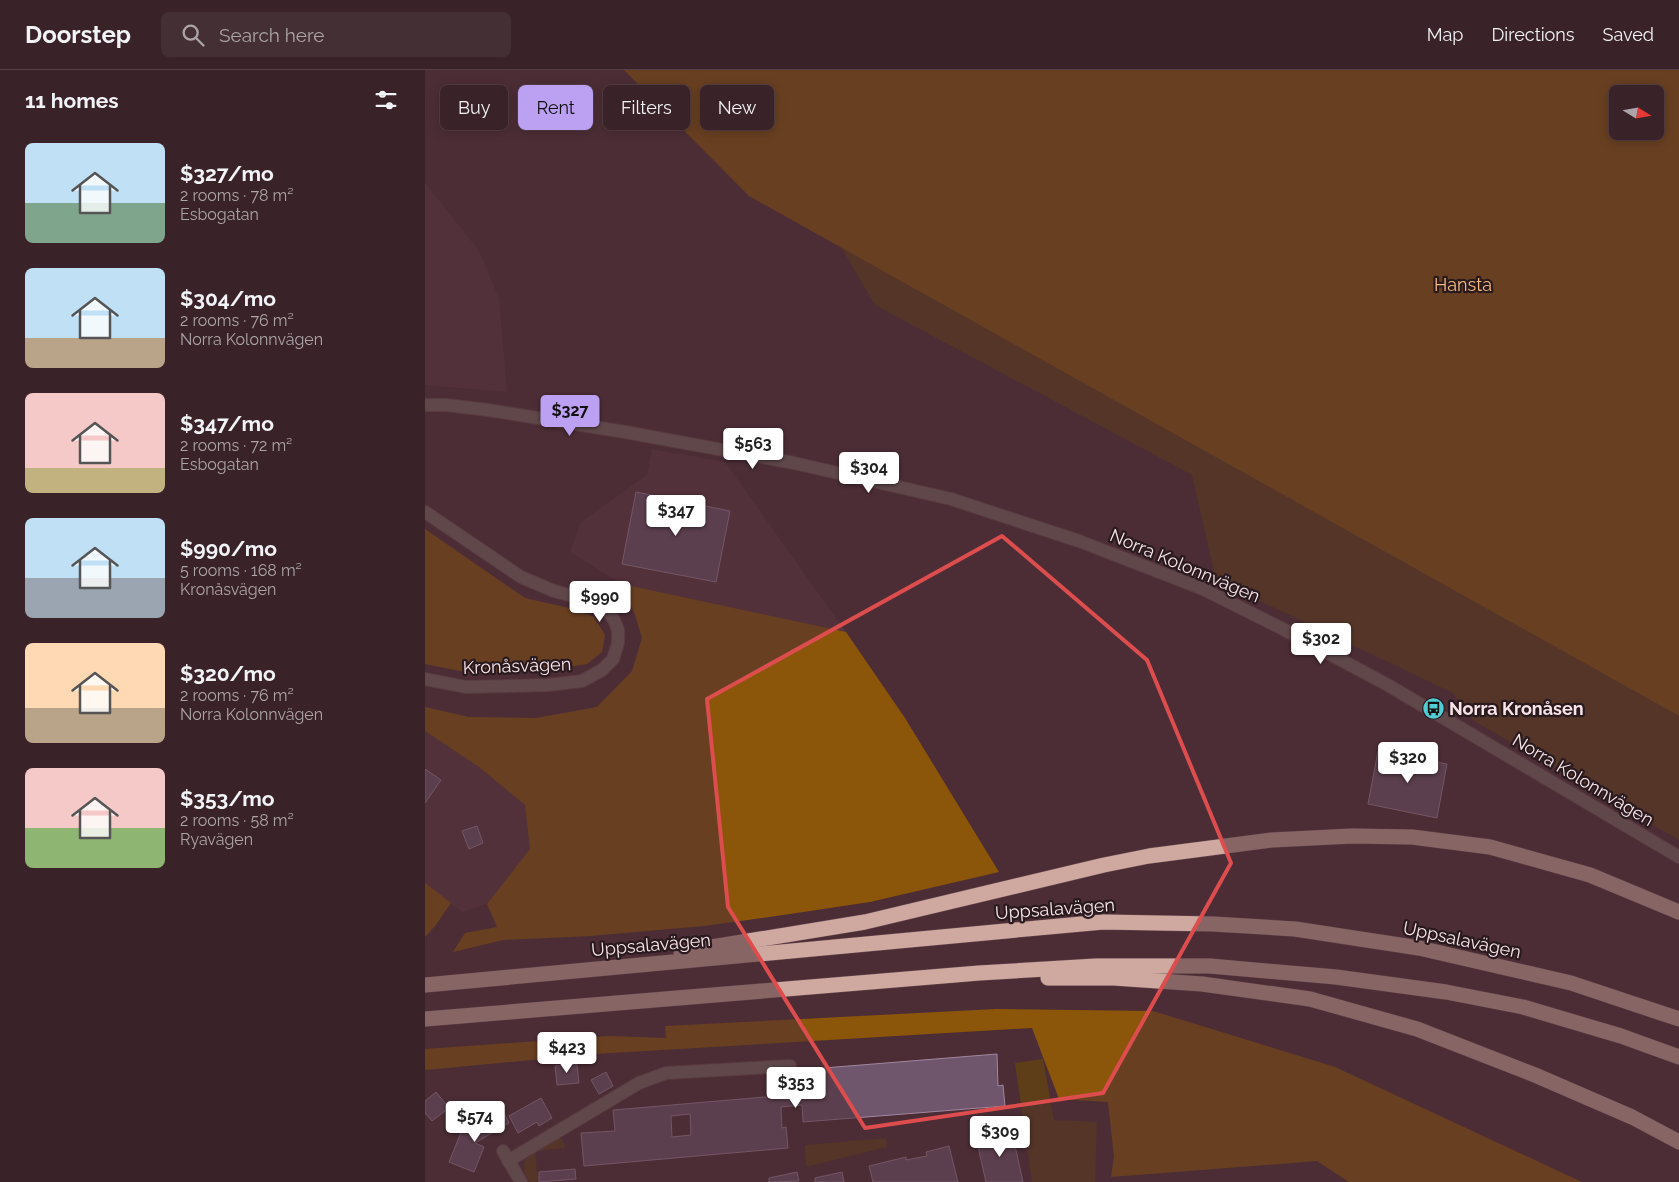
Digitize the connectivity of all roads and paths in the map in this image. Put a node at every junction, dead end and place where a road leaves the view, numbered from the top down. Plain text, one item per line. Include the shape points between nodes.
1 (425, 405) edge
2 (425, 512) edge
3 (425, 679) edge
4 (1679, 857) edge
5 (1679, 912) edge
6 (545, 973) junction
7 (979, 973) junction
8 (425, 985) edge
9 (425, 1019) edge
10 (1679, 1019) edge
11 (1679, 1057) edge
12 (790, 1066) dead end
13 (1679, 1140) edge
14 (521, 1182) edge

1 - 4 street, Norra Kolonnvägen via 488,410 794,463 951,499 1079,541 1203,589 1281,628 1386,684
2 - 3 street, Kronåsvägen via 521,577 554,591 591,601 607,610 618,630 613,659 583,681 466,687
5 - 6 highway via 1581,873 1490,847 1412,837 1272,840 1104,865 865,922
6 - 8 highway, Uppsalavägen
6 - 10 highway, Uppsalavägen via 1103,922 1213,924 1295,929 1419,948 1571,983
7 - 9 highway
7 - 11 highway via 1096,966 1209,966 1336,977 1523,1007
7 - 13 highway via 1013,978 1113,978 1201,984 1310,999 1417,1029 1535,1075
12 - 14 street via 666,1073 639,1083 506,1156

